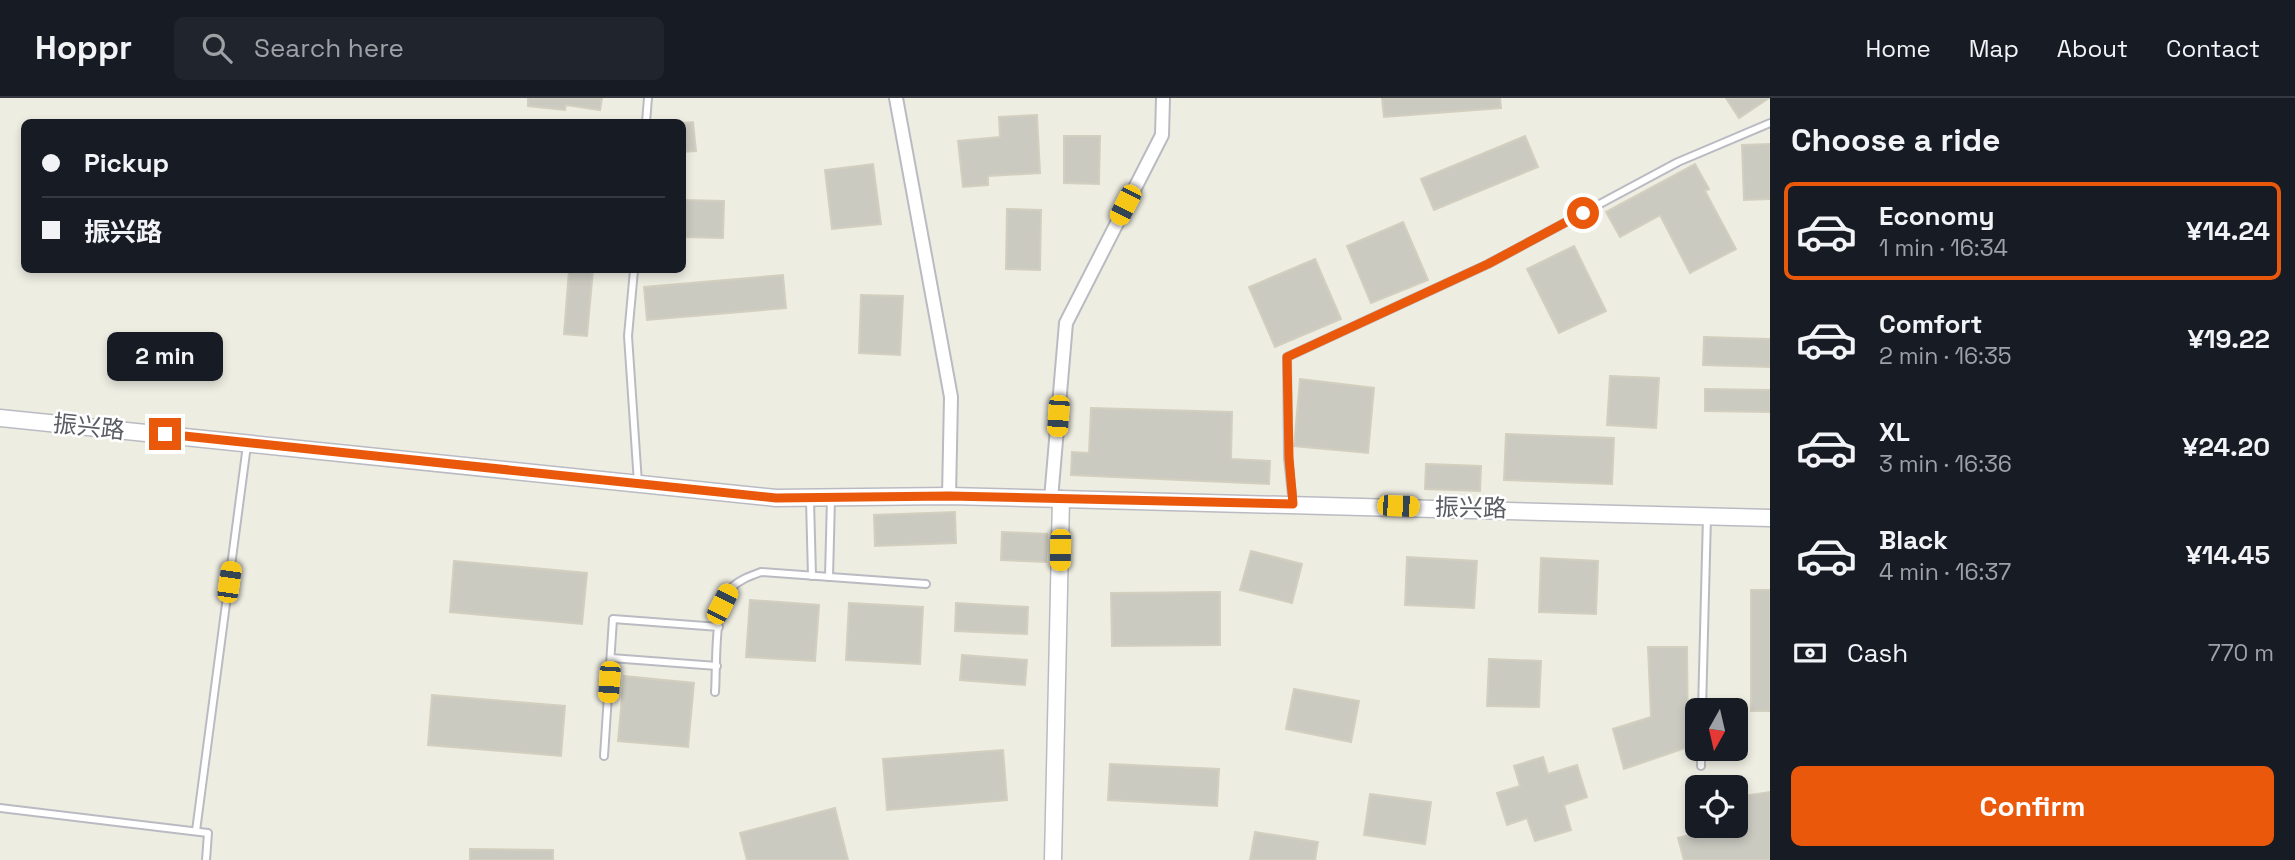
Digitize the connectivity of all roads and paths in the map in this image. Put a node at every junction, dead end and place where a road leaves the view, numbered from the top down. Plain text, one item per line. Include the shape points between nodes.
1 (648, 98) edge
2 (896, 98) edge
3 (1163, 98) edge
4 (646, 119) edge
5 (1770, 123) edge
6 (634, 273) edge
7 (0, 418) edge
8 (247, 443) junction
9 (638, 483) junction
10 (949, 496) junction
11 (810, 498) junction
12 (831, 498) junction
13 (1056, 499) junction
14 (1293, 504) junction
15 (1707, 515) junction
16 (1770, 518) edge
17 (812, 576) junction
18 (830, 577) junction
19 (926, 584) dead end
20 (719, 627) junction
21 (611, 658) junction
22 (717, 666) junction
23 (715, 692) dead end
24 (1702, 698) edge
25 (604, 756) dead end
26 (1701, 761) edge
27 (1701, 766) dead end
28 (0, 808) edge
29 (196, 831) junction
30 (206, 860) edge
31 (1053, 860) edge

1 - 4 lane
2 - 10 street via 951,397
3 - 13 street via 1163,135 1066,323
5 - 14 lane via 1678,162 1488,264 1287,357
6 - 9 lane via 628,336
7 - 8 street, 振兴路
8 - 9 street, 振兴路
8 - 29 lane
9 - 11 street, 振兴路
10 - 12 street, 振兴路
10 - 13 street, 振兴路
11 - 12 street, 振兴路
11 - 17 lane
12 - 18 lane
13 - 14 street, 振兴路
13 - 31 street
14 - 15 street, 振兴路
15 - 16 street, 振兴路
15 - 24 lane
17 - 18 lane
17 - 20 lane via 761,572 743,579 722,604
18 - 19 lane
20 - 21 lane via 614,620
20 - 22 lane
21 - 22 lane
21 - 25 lane
22 - 23 lane
26 - 27 lane
28 - 29 lane
29 - 30 lane via 208,833

